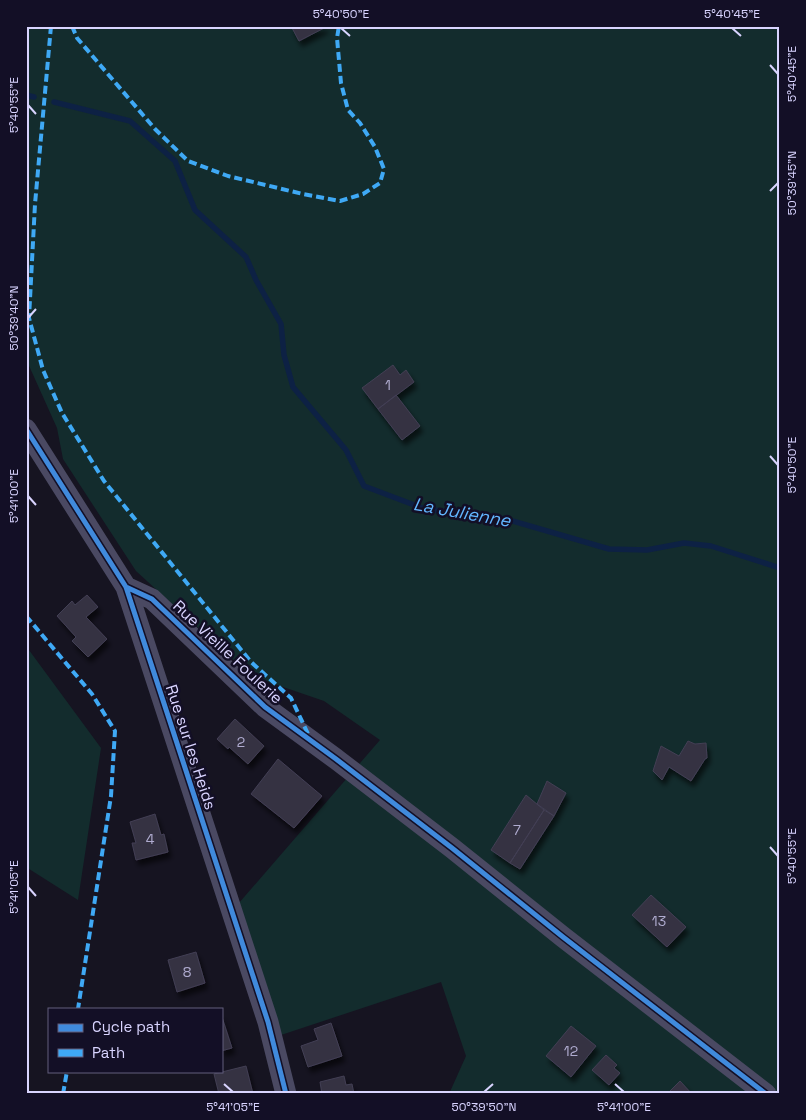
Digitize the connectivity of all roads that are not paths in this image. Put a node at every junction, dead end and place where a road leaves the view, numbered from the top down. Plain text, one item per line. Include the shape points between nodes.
1 (26, 430) edge
2 (126, 587) junction
3 (286, 1094) edge
4 (766, 1094) edge

1 - 2 street, Rue sur les Heids
2 - 3 street, Rue sur les Heids via 265,1013
2 - 4 street, Rue Vieille Foulerie via 152,599 265,707 452,848

